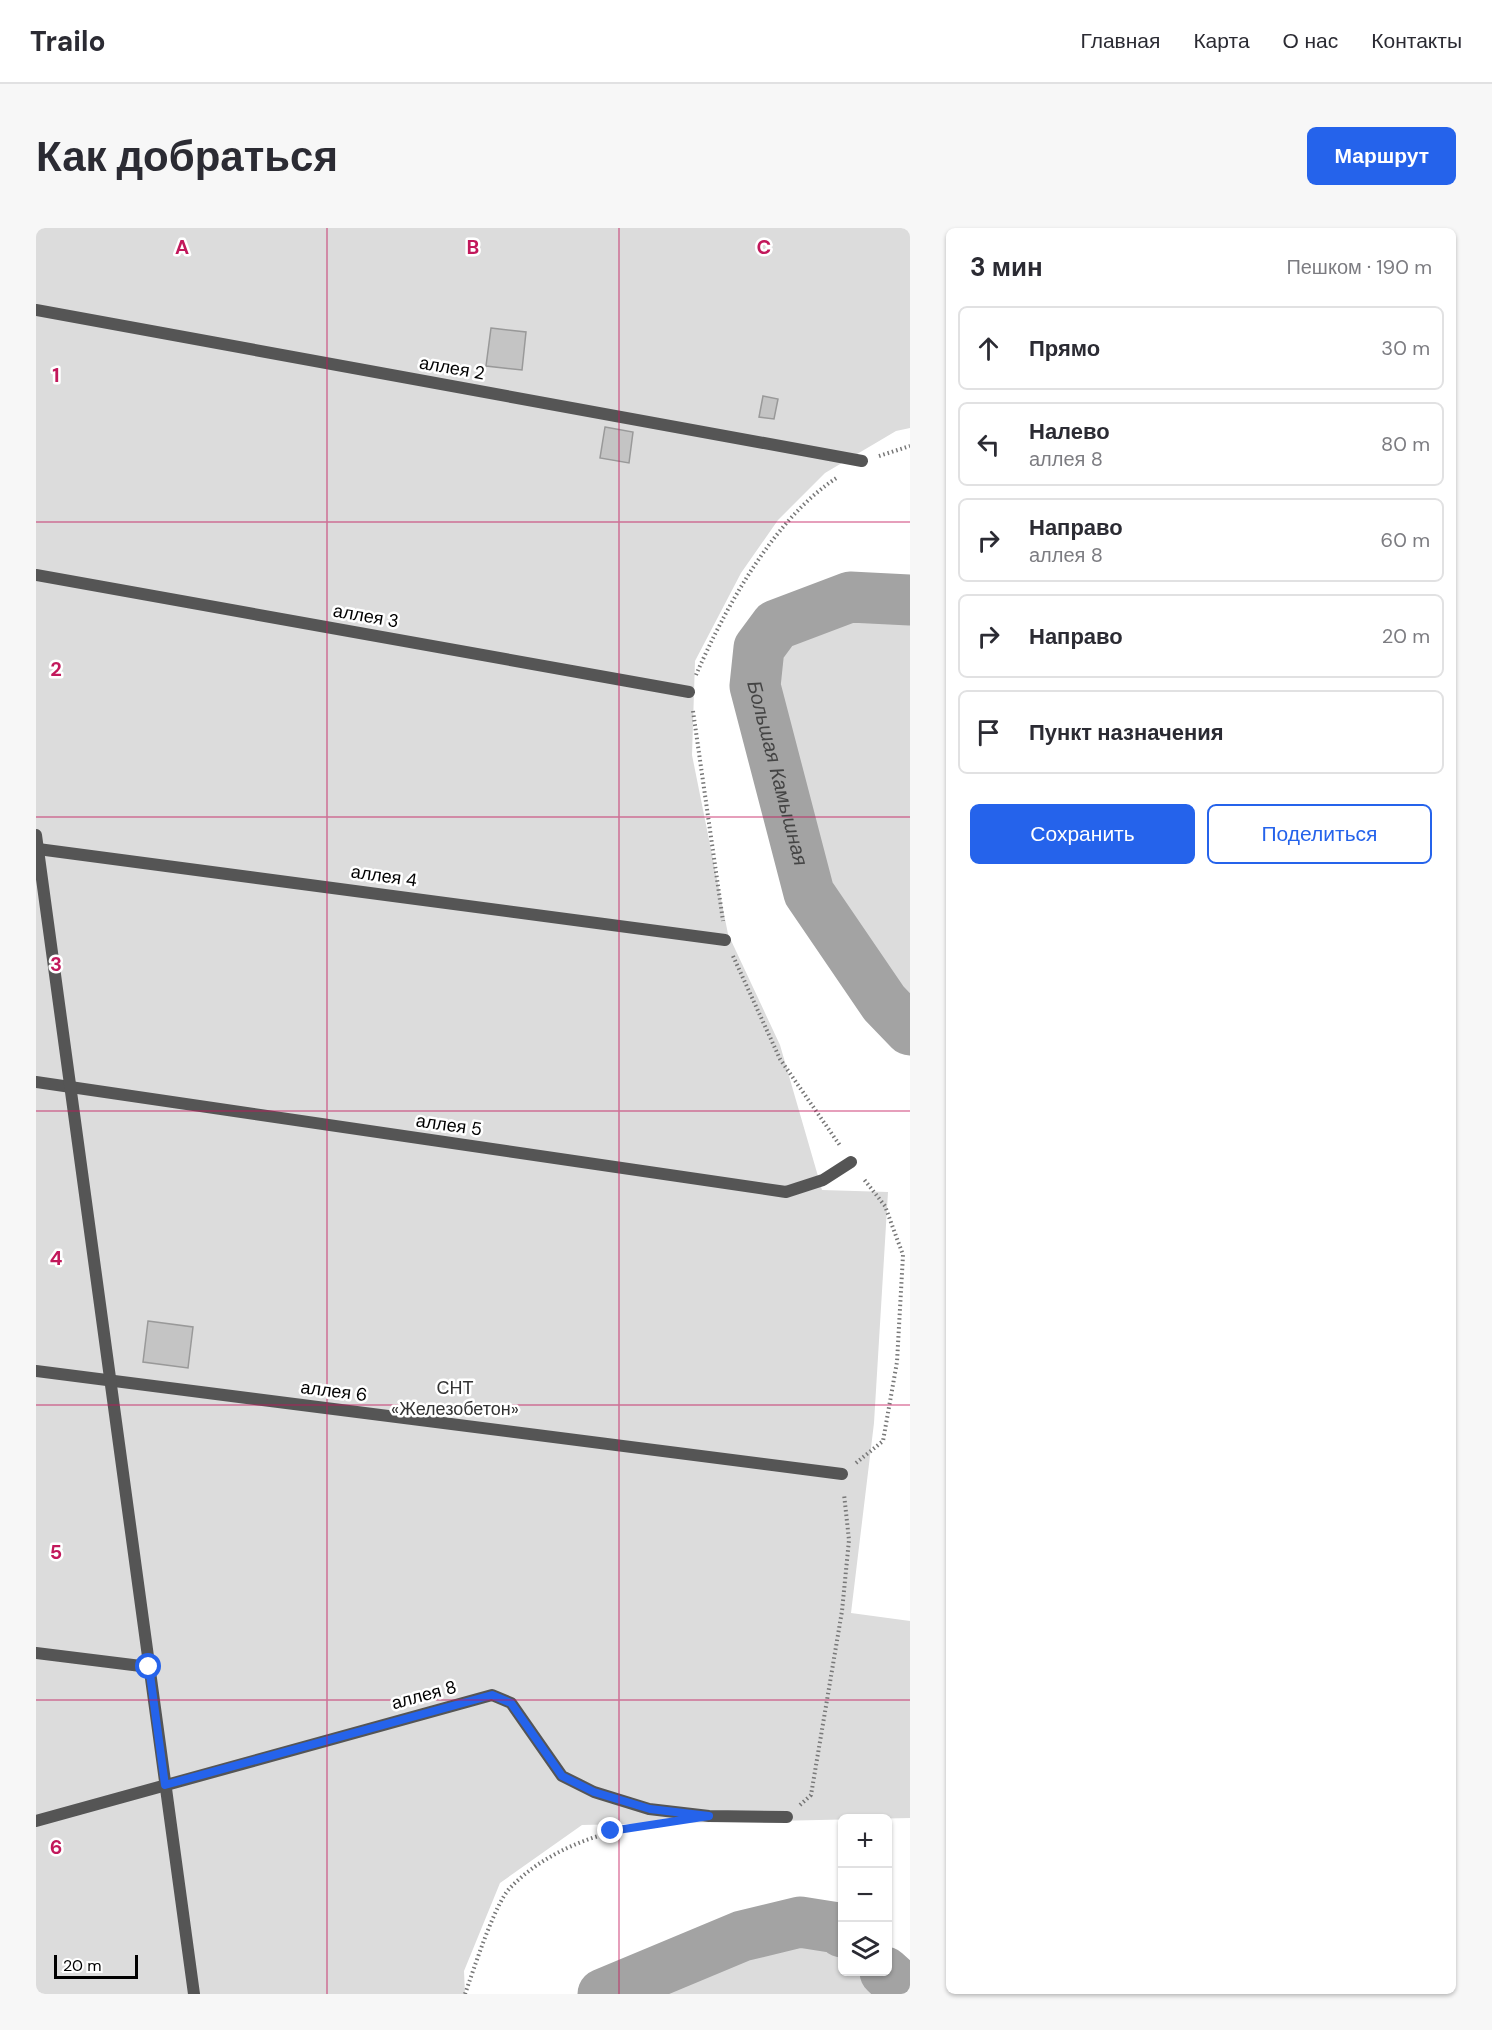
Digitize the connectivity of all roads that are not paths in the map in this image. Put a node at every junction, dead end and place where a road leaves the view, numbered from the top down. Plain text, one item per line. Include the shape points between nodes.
1 (36, 310) edge
2 (862, 461) road end
3 (36, 575) edge
4 (689, 692) road end
5 (36, 835) edge
6 (38, 849) junction
7 (725, 940) road end
8 (36, 1082) edge
9 (70, 1087) junction
10 (851, 1162) road end
11 (36, 1371) edge
12 (110, 1380) junction
13 (842, 1474) road end
14 (36, 1653) edge
15 (149, 1667) junction
16 (165, 1785) junction
17 (787, 1817) road end
18 (36, 1821) edge
19 (194, 1994) edge

1 - 2 street, аллея 2
3 - 4 street, аллея 3
5 - 6 street
6 - 7 street, аллея 4
6 - 9 street
8 - 9 street, аллея 5
9 - 10 street, аллея 5 via 786,1192 823,1180
9 - 12 street
11 - 12 street, аллея 6
12 - 13 street, аллея 6
12 - 15 street
14 - 15 street
15 - 16 street
16 - 17 street, аллея 8 via 492,1695 511,1703 562,1776 594,1792 650,1809 709,1816
16 - 18 street, аллея 8
16 - 19 street

